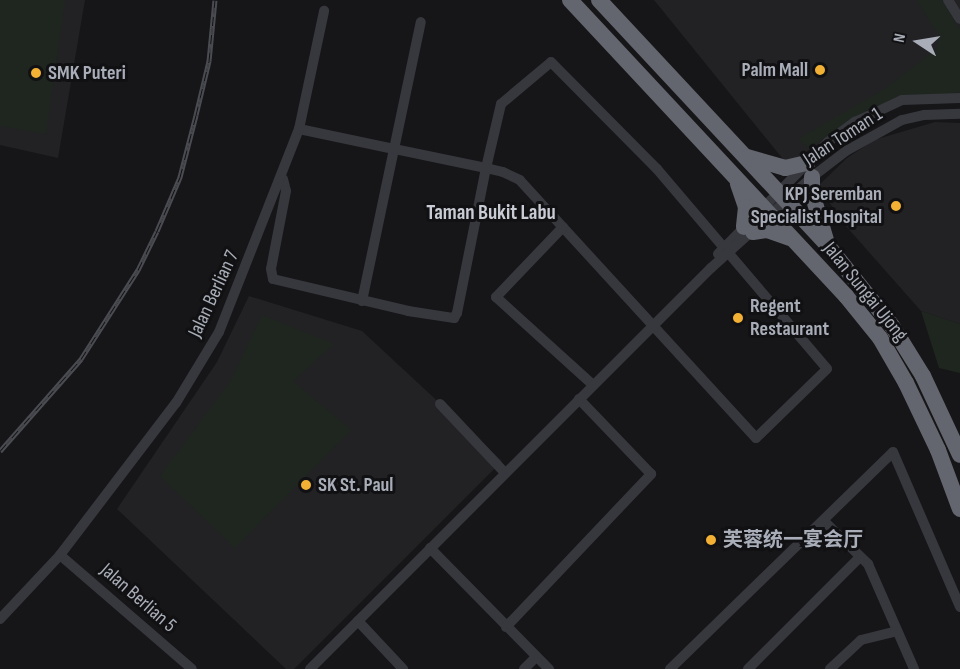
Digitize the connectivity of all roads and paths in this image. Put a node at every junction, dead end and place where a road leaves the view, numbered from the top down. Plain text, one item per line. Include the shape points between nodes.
1 (570, 0) edge
2 (599, 0) edge
3 (951, 1) edge
4 (324, 11) dead end
5 (960, 20) edge
6 (421, 22) dead end
7 (960, 98) edge
8 (960, 114) edge
9 (299, 129) junction
10 (394, 149) junction
11 (744, 156) junction
12 (486, 168) junction
13 (810, 170) junction
14 (283, 178) junction
15 (735, 178) junction
16 (783, 196) junction
17 (767, 211) junction
18 (563, 227) junction
19 (748, 230) junction
20 (794, 240) junction
21 (828, 246) junction
22 (724, 252) junction
23 (362, 301) junction
24 (652, 326) junction
25 (593, 385) junction
26 (579, 399) junction
27 (440, 404) dead end
28 (960, 455) edge
29 (504, 472) junction
30 (960, 509) edge
31 (824, 521) junction
32 (430, 548) junction
33 (60, 555) junction
34 (860, 557) junction
35 (960, 607) edge
36 (0, 619) edge
37 (358, 621) junction
38 (506, 627) junction
39 (897, 631) junction
40 (536, 657) junction
41 (192, 669) edge
42 (310, 669) edge
43 (403, 669) edge
44 (524, 669) edge
45 (549, 669) edge
46 (670, 669) edge
47 (748, 669) edge
48 (830, 669) edge
49 (914, 669) edge

1 - 15 highway, Jalan Sungai Ujong
2 - 11 highway, Jalan Sungai Ujong
3 - 5 street
4 - 9 street, Jalan Berlian 7
6 - 10 street
7 - 13 street, Jalan Toman 1 via 902,100 874,110 839,133
8 - 13 street, Jalan Toman 1 via 902,120
9 - 10 street
9 - 14 street, Jalan Berlian 7
10 - 12 street
10 - 23 street
11 - 13 highway via 785,168
11 - 16 highway, Jalan Sungai Ujong
12 - 18 street via 520,180
12 - 22 street via 501,104 551,62 657,169
12 - 23 street via 454,318
13 - 16 street, Jalan Toman 1
13 - 21 highway via 815,208
14 - 23 street via 286,191 271,269 273,279
14 - 33 street, Jalan Berlian 7 via 213,342 176,403
15 - 17 highway, Jalan Sungai Ujong
15 - 19 highway via 746,207
16 - 17 street, Jalan Toman 1
16 - 21 highway, Jalan Sungai Ujong
17 - 19 street, Jalan Toman 1
17 - 20 highway, Jalan Sungai Ujong
18 - 24 street
18 - 25 street via 496,297
19 - 20 highway via 767,230
19 - 22 street, Jalan Toman 1
20 - 30 highway, Jalan Sungai Ujong via 880,338 938,450
21 - 28 highway, Jalan Sungai Ujong via 892,326 923,376
22 - 24 street, Jalan Toman 1
22 - 24 street via 827,369 756,438
24 - 25 street, Jalan Toman 1
25 - 26 street, Jalan Toman 1
26 - 29 street, Jalan Toman 1
26 - 38 street via 651,474
27 - 29 street
29 - 32 street, Jalan Toman 1
31 - 34 street
31 - 35 street via 893,452
31 - 46 street
32 - 37 street, Jalan Toman 1
32 - 38 street
33 - 36 street
33 - 41 street, Jalan Berlian 5
34 - 39 street via 868,564
34 - 47 street
37 - 42 street, Jalan Toman 1
37 - 43 street
38 - 40 street
39 - 48 street via 861,640
39 - 49 street
40 - 44 street
40 - 45 street

